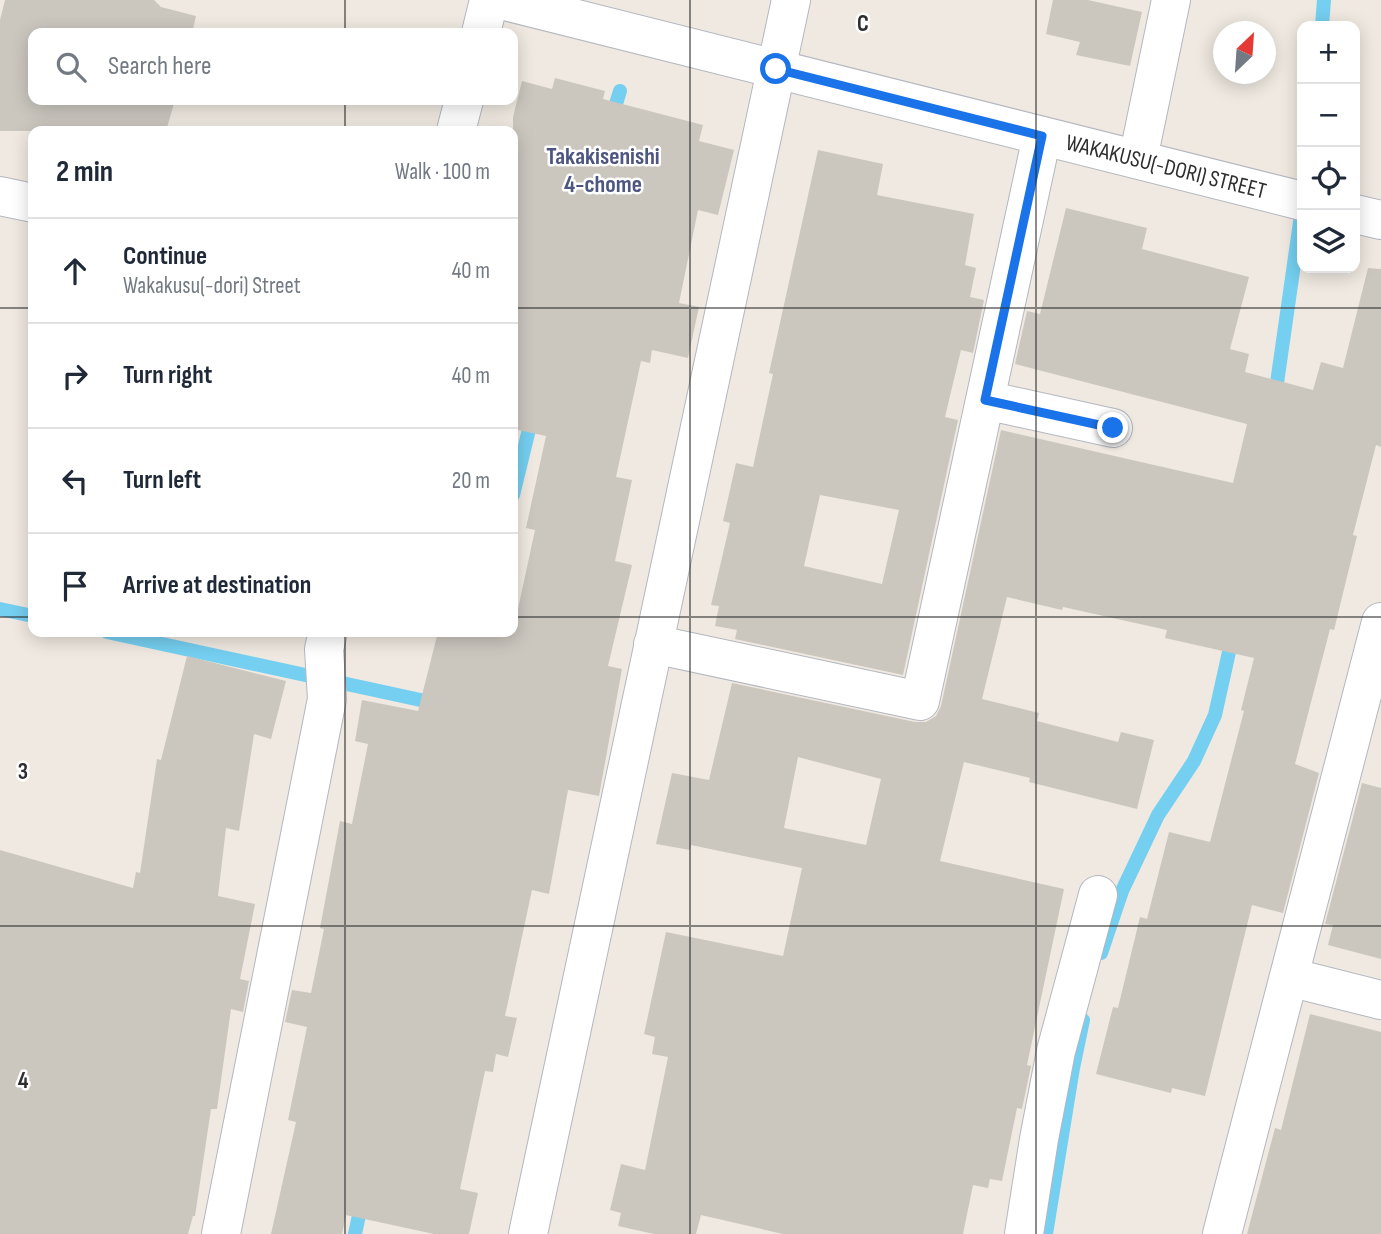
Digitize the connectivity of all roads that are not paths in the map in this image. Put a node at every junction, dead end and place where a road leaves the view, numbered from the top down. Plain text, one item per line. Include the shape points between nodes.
1 (489, 0) edge
2 (501, 0) edge
3 (791, 0) edge
4 (1171, 0) edge
5 (482, 28) edge
6 (776, 69) junction
7 (463, 105) edge
8 (457, 126) edge
9 (1042, 136) junction
10 (1138, 159) junction
11 (0, 196) edge
12 (1293, 198) edge
13 (28, 202) edge
14 (1360, 215) edge
15 (1381, 220) edge
16 (985, 400) junction
17 (1113, 428) dead end
18 (1381, 622) edge
19 (326, 640) edge
20 (653, 644) junction
21 (1098, 895) dead end
22 (1289, 977) junction
23 (1381, 1000) edge
24 (221, 1234) edge
25 (528, 1234) edge
26 (1024, 1234) edge
27 (1222, 1234) edge

1 - 5 street
2 - 6 street, WAKAKUSU(-DORI) STREET
3 - 6 street
4 - 10 street
6 - 9 street, WAKAKUSU(-DORI) STREET
6 - 20 street
7 - 8 street
9 - 10 street, WAKAKUSU(-DORI) STREET
9 - 16 street
10 - 12 street, WAKAKUSU(-DORI) STREET
11 - 13 street
14 - 15 street
16 - 17 street
16 - 20 street via 920,701
18 - 22 street
19 - 24 street via 327,699
20 - 25 street
21 - 26 street via 1056,1051
22 - 23 street
22 - 27 street

